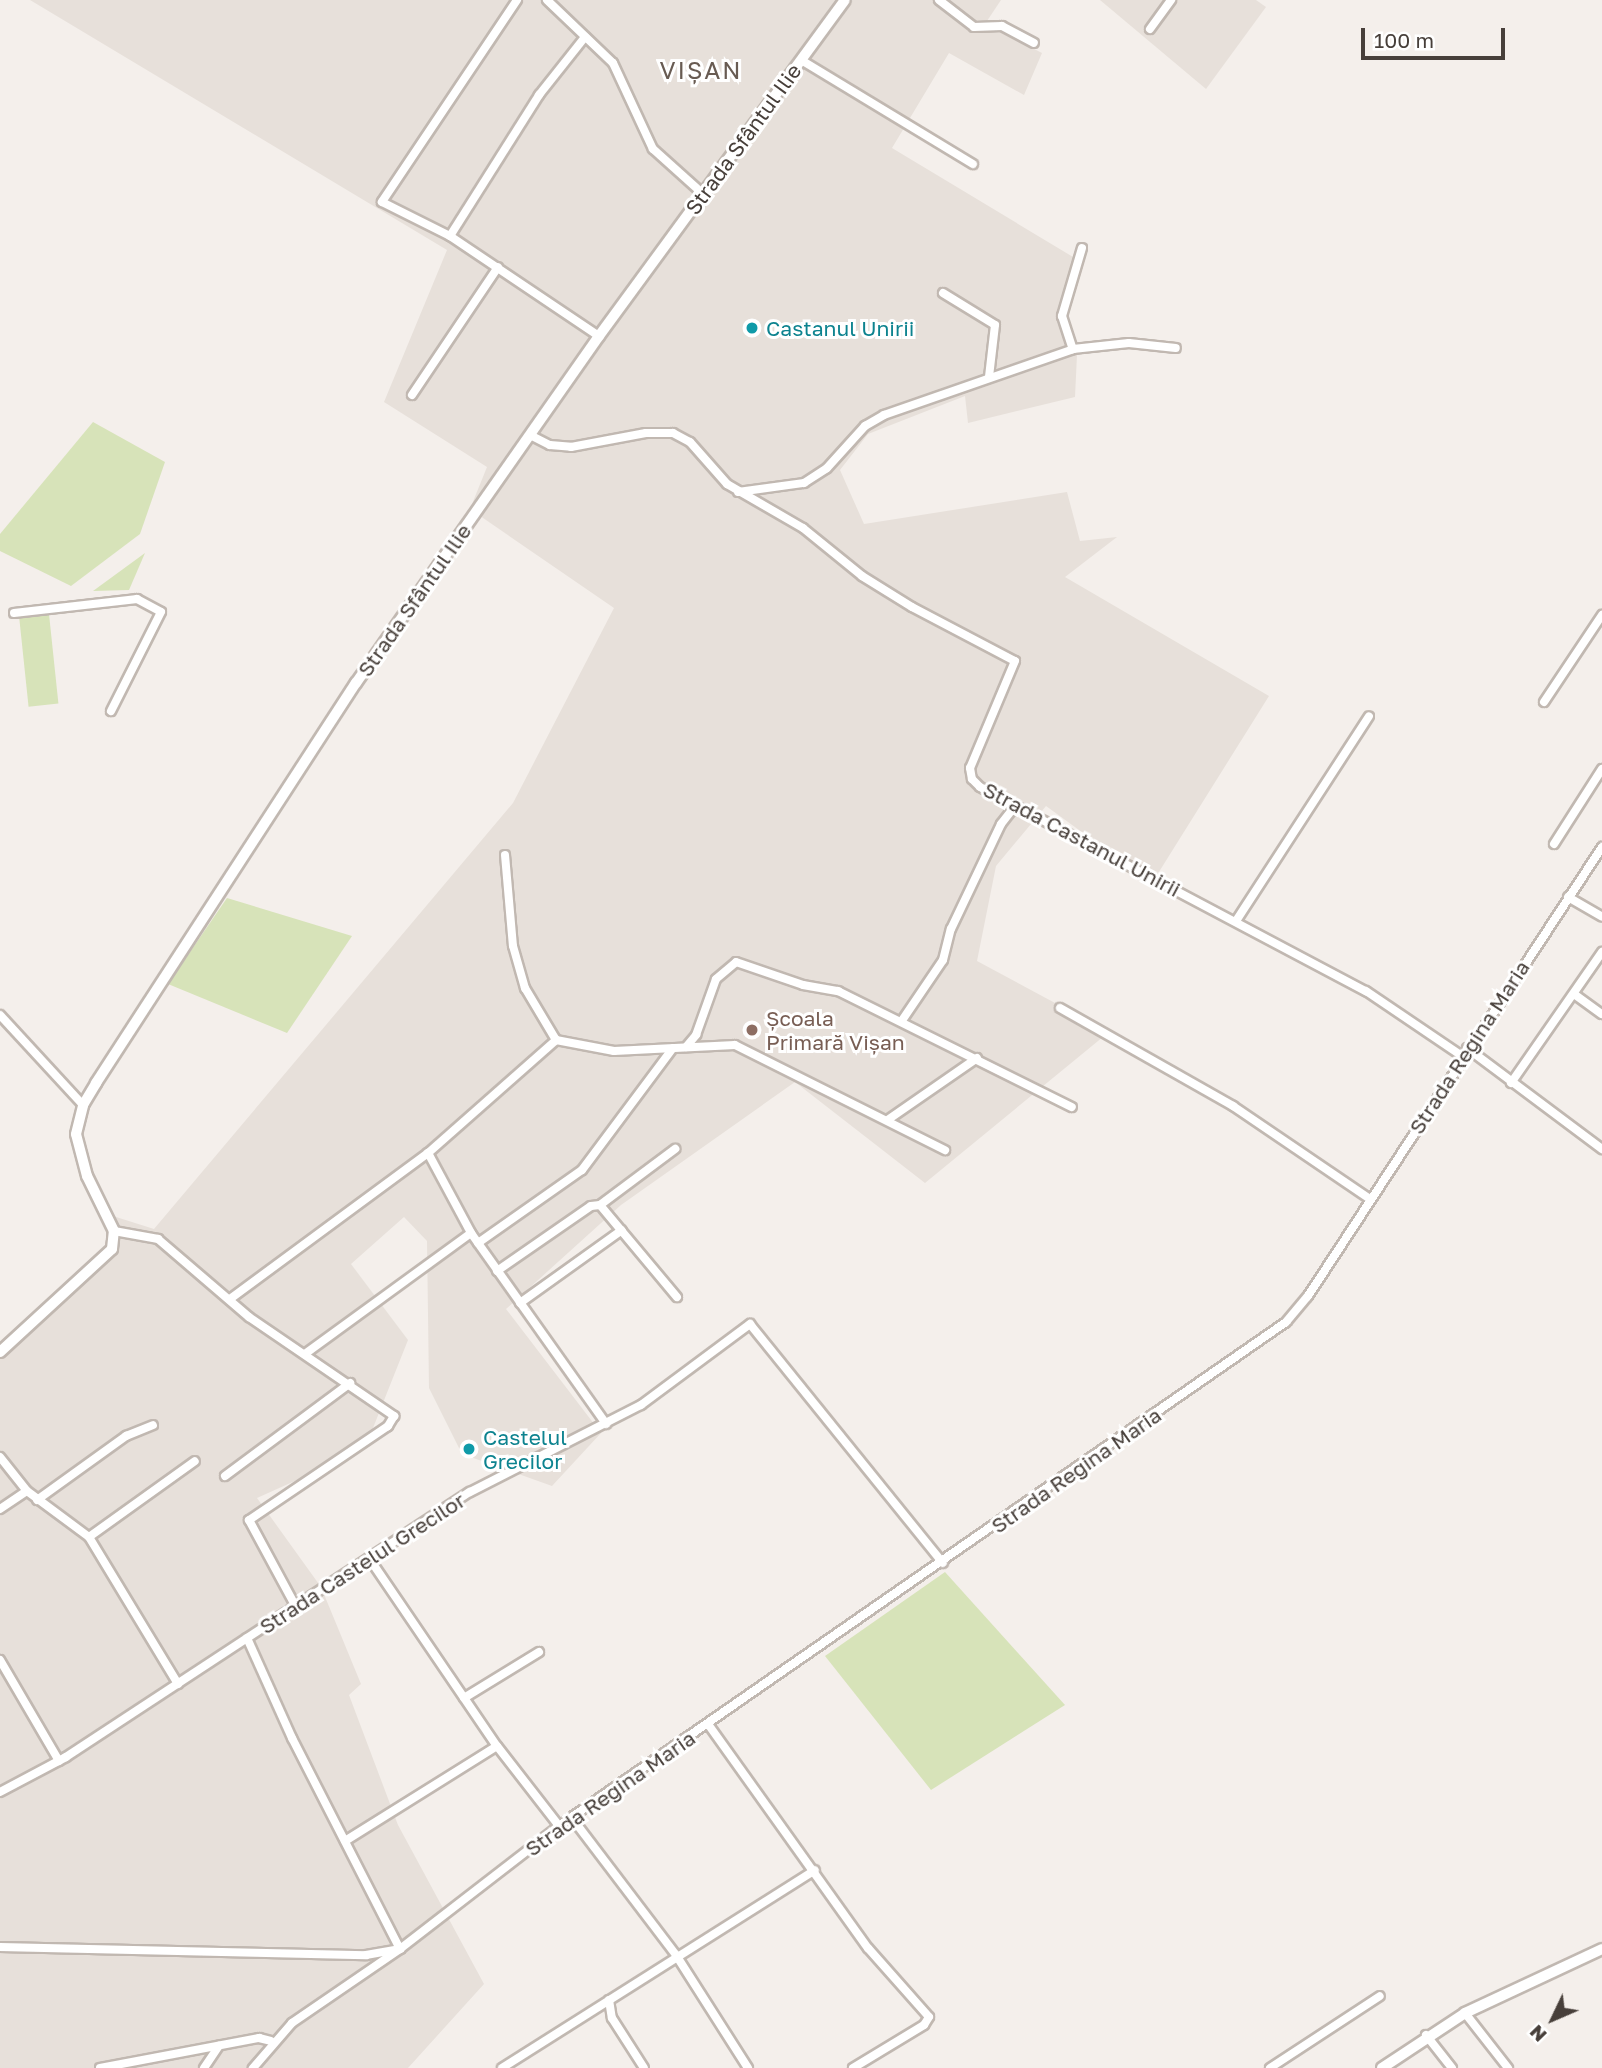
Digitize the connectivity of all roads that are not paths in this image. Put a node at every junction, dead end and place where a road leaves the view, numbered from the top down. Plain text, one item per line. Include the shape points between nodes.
1 (517, 0) edge
2 (547, 0) edge
3 (845, 0) edge
4 (939, 0) edge
5 (1171, 0) edge
6 (1150, 29) dead end
7 (585, 37) junction
8 (1034, 44) dead end
9 (801, 60) junction
10 (973, 164) dead end
11 (702, 193) junction
12 (450, 236) junction
13 (1082, 248) dead end
14 (498, 267) junction
15 (943, 293) dead end
16 (599, 336) junction
17 (1177, 348) dead end
18 (1073, 349) junction
19 (989, 377) junction
20 (412, 395) dead end
21 (530, 435) junction
22 (738, 492) junction
23 (14, 613) dead end
24 (1602, 615) edge
25 (1544, 702) dead end
26 (111, 711) dead end
27 (1369, 716) dead end
28 (1602, 769) edge
29 (1016, 805) junction
30 (1554, 844) dead end
31 (1602, 847) edge
32 (505, 855) dead end
33 (1568, 897) junction
34 (1602, 917) edge
35 (1236, 921) junction
36 (1602, 952) edge
37 (1574, 994) junction
38 (1060, 1007) dead end
39 (1602, 1014) edge
40 (0, 1015) edge
41 (903, 1019) junction
42 (556, 1040) junction
43 (686, 1047) junction
44 (673, 1048) junction
45 (1464, 1052) junction
46 (977, 1058) junction
47 (1511, 1083) junction
48 (83, 1105) junction
49 (1072, 1107) dead end
50 (888, 1119) junction
51 (675, 1149) dead end
52 (1602, 1149) edge
53 (945, 1150) dead end
54 (428, 1153) junction
55 (1370, 1199) junction
56 (600, 1205) junction
57 (622, 1230) junction
58 (114, 1231) junction
59 (471, 1233) junction
60 (478, 1243) junction
61 (497, 1270) junction
62 (677, 1297) dead end
63 (230, 1299) junction
64 (520, 1303) junction
65 (0, 1352) edge
66 (305, 1354) junction
67 (350, 1383) junction
68 (606, 1424) junction
69 (153, 1425) dead end
70 (0, 1457) edge
71 (195, 1461) dead end
72 (225, 1476) dead end
73 (27, 1491) junction
74 (37, 1500) junction
75 (0, 1509) edge
76 (89, 1537) junction
77 (369, 1558) junction
78 (943, 1563) junction
79 (296, 1607) junction
80 (247, 1638) junction
81 (539, 1653) dead end
82 (0, 1660) edge
83 (178, 1684) junction
84 (464, 1698) junction
85 (708, 1724) junction
86 (497, 1746) junction
87 (60, 1761) junction
88 (0, 1792) edge
89 (572, 1818) junction
90 (559, 1826) junction
91 (345, 1841) junction
92 (814, 1870) junction
93 (0, 1947) edge
94 (400, 1949) junction
95 (1602, 1949) edge
96 (676, 1955) junction
97 (1380, 1996) dead end
98 (609, 2000) junction
99 (1465, 2013) junction
100 (1426, 2035) junction
101 (271, 2041) junction
102 (219, 2046) junction
103 (109, 2067) edge
104 (100, 2068) edge
105 (204, 2068) edge
106 (253, 2068) edge
107 (502, 2068) edge
108 (644, 2068) edge
109 (748, 2068) edge
110 (853, 2068) edge
111 (1270, 2068) edge
112 (1382, 2068) edge
113 (1452, 2068) edge
114 (1508, 2068) edge

1 - 12 street via 382,202
2 - 7 street
3 - 9 street, Strada Sfântul Ilie
4 - 8 street via 974,27 1002,26
5 - 6 street
7 - 11 street via 613,64 653,149
7 - 12 street via 539,95
9 - 10 street
9 - 11 street, Strada Sfântul Ilie
11 - 16 street, Strada Sfântul Ilie
12 - 14 street
13 - 18 street via 1062,316
14 - 16 street
14 - 20 street
15 - 19 street via 995,325
16 - 21 street, Strada Sfântul Ilie
17 - 18 street via 1129,343
18 - 19 street
19 - 22 street via 865,426 827,468 804,482
21 - 22 street, Strada Castanul Unirii via 550,445 571,447 646,433 673,433 690,442
21 - 48 street, Strada Sfântul Ilie via 356,682
22 - 29 street, Strada Castanul Unirii via 803,528 862,576 912,607 1015,662 970,774 980,787
23 - 26 street via 137,599 161,611
24 - 25 street
27 - 35 street
28 - 30 street
29 - 35 street, Strada Castanul Unirii
29 - 41 street via 1001,824 951,929 943,960
31 - 33 street, Strada Regina Maria
32 - 42 street via 513,946 525,988
33 - 34 street
33 - 45 street, Strada Regina Maria
35 - 45 street, Strada Castanul Unirii via 1366,991
36 - 37 street
37 - 39 street
37 - 47 street
38 - 55 street via 1233,1106
40 - 48 street
41 - 43 street via 838,991 803,985 736,961 716,979 696,1035
41 - 46 street
42 - 44 street via 614,1051
42 - 54 street
43 - 44 street
43 - 50 street via 735,1045
44 - 60 street via 582,1170
45 - 47 street, Strada Castanul Unirii
45 - 55 street, Strada Regina Maria
46 - 49 street
46 - 50 street
47 - 52 street, Strada Castanul Unirii
48 - 58 street, Strada Sfântul Ilie via 76,1134 80,1155
50 - 53 street
51 - 56 street
54 - 59 street
54 - 63 street
55 - 78 street, Strada Regina Maria via 1308,1296 1286,1322
56 - 57 street
56 - 61 street via 591,1206
57 - 62 street
57 - 64 street
58 - 63 street via 158,1239
58 - 65 street via 106,1257
59 - 60 street
59 - 66 street
60 - 61 street
61 - 64 street
63 - 66 street
64 - 68 street
66 - 67 street
67 - 72 street
67 - 79 street via 388,1409 393,1422 249,1520
68 - 77 street, Strada Castelul Grecilor via 470,1492
68 - 78 street, Strada Castelul Grecilor via 641,1405 750,1324
69 - 74 street via 126,1436
70 - 73 street
71 - 76 street
73 - 74 street
73 - 75 street
74 - 76 street
76 - 83 street
77 - 79 street, Strada Castelul Grecilor
77 - 84 street
78 - 85 street, Strada Regina Maria
79 - 80 street, Strada Castelul Grecilor
80 - 83 street, Strada Castelul Grecilor
80 - 91 street
81 - 84 street
82 - 87 street
83 - 87 street, Strada Castelul Grecilor
84 - 86 street
85 - 89 street, Strada Regina Maria
85 - 92 street
86 - 90 street
86 - 91 street
87 - 88 street, Strada Castelul Grecilor
89 - 90 street, Strada Regina Maria
89 - 96 street
90 - 94 street, Strada Regina Maria
91 - 94 street
92 - 96 street
92 - 110 street via 868,1948 929,2017 924,2025
93 - 94 street, Strada Regina Maria via 366,1955
94 - 101 street
95 - 99 street
96 - 98 street
96 - 109 street
97 - 111 street
98 - 107 street
98 - 108 street via 611,2018
99 - 100 street
99 - 114 street
100 - 112 street
100 - 113 street
101 - 102 street via 258,2038
101 - 106 street
102 - 103 street
102 - 105 street
103 - 104 street

